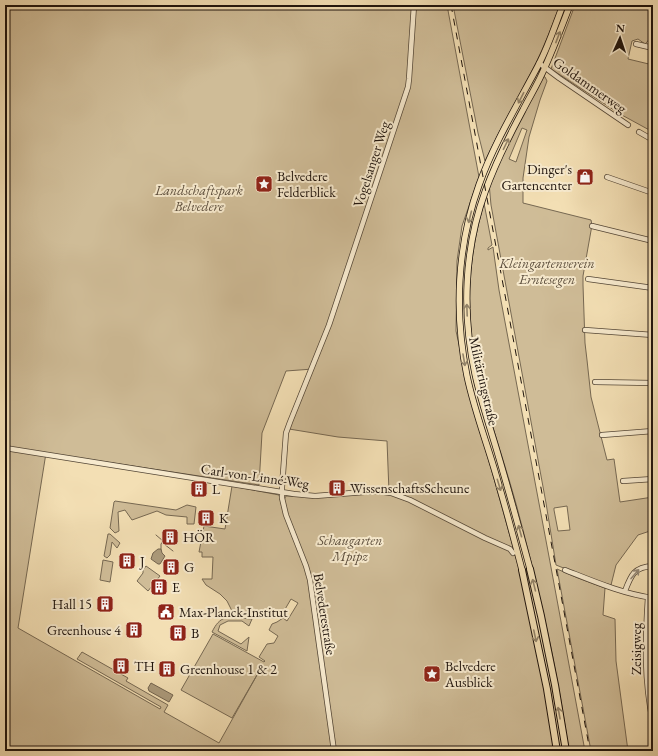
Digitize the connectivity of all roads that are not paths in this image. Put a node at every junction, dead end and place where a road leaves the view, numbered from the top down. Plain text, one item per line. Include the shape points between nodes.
1 (414, 5) edge
2 (563, 5) edge
3 (570, 5) edge
4 (636, 44) dead end
5 (653, 48) edge
6 (539, 63) junction
7 (545, 68) junction
8 (628, 125) dead end
9 (639, 132) dead end
10 (653, 140) edge
11 (607, 177) dead end
12 (653, 193) edge
13 (592, 226) dead end
14 (653, 240) edge
15 (588, 279) dead end
16 (653, 288) edge
17 (329, 325) joint
18 (585, 330) dead end
19 (653, 335) edge
20 (595, 382) dead end
21 (653, 383) edge
22 (653, 431) edge
23 (602, 435) dead end
24 (5, 448) edge
25 (653, 479) edge
26 (622, 481) dead end
27 (281, 492) junction
28 (513, 553) dead end
29 (653, 566) edge
30 (530, 569) joint
31 (522, 570) joint
32 (565, 570) dead end
33 (625, 591) junction
34 (650, 598) edge
35 (653, 723) edge
36 (334, 751) edge
37 (557, 751) edge
38 (566, 751) edge

1 - 17 street, Vogelsanger Weg via 408,87
2 - 6 main road, Militärringstraße
7 -> 3 main road, Militärringstraße
4 - 5 street
6 - 7 street, Goldammerweg
6 -> 31 main road, Militärringstraße via 488,162 471,213 459,282 460,332 467,376
7 - 8 street, Goldammerweg
30 -> 7 main road, Militärringstraße via 475,374 468,332 467,283 472,240 485,192 518,118
9 - 10 street
11 - 12 street
13 - 14 street
15 - 16 street
17 - 27 street, Belvederestraße via 286,433
18 - 19 street
20 - 21 street
22 - 23 street
24 - 27 street, Carl-von-Linné-Weg
25 - 26 street
27 - 28 street, Carl-von-Linné-Weg via 315,496 377,491 391,493 510,549
27 - 36 street, Belvederestraße via 286,515 310,580
33 -> 29 street via 635,571
38 -> 30 highway, Militärringstraße via 555,685
31 -> 37 highway, Militärringstraße
32 - 33 street via 593,582
33 - 34 street
34 - 35 street, Zeisigweg via 646,672

